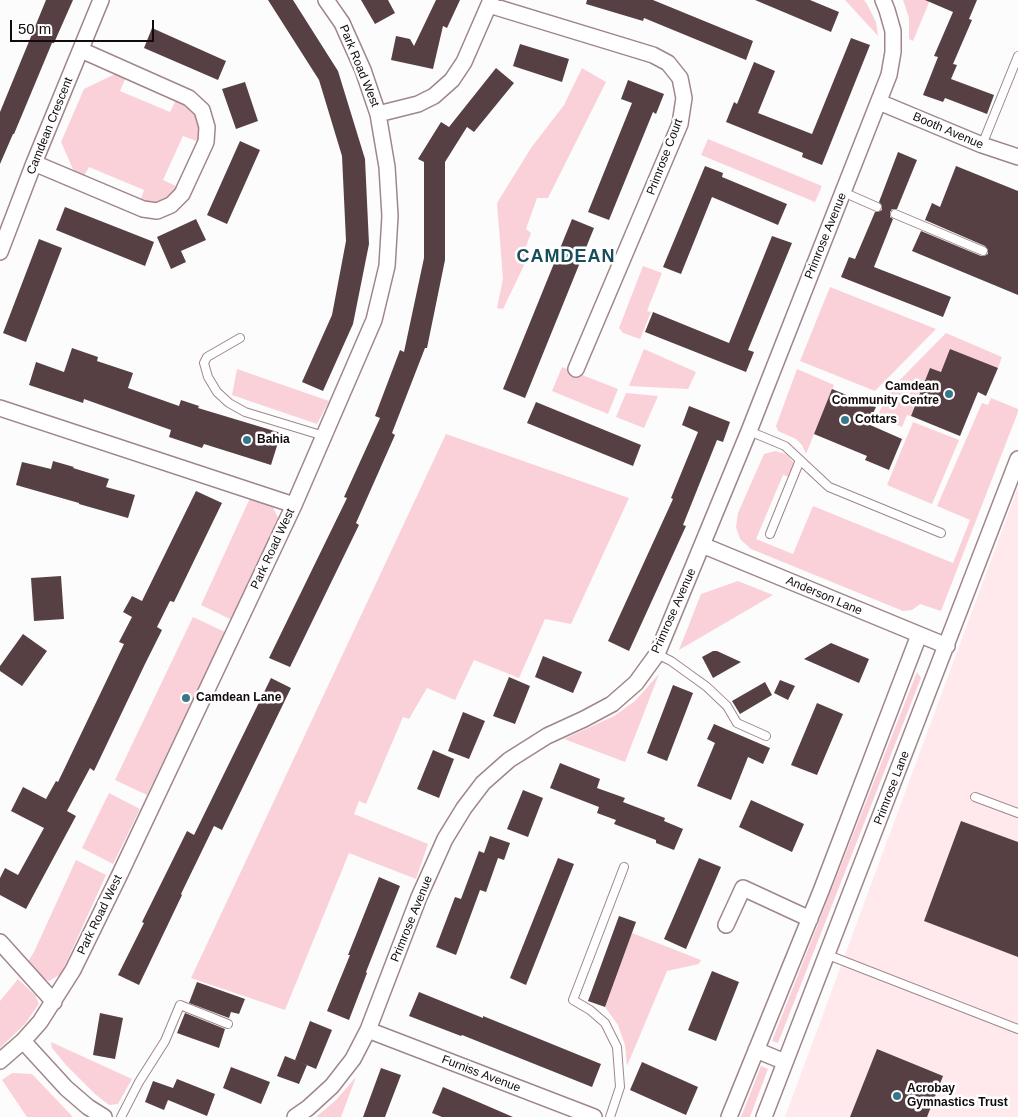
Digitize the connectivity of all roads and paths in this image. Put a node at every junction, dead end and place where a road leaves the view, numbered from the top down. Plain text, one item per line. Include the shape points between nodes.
1 (101, 0) edge
2 (326, 0) edge
3 (883, 0) edge
4 (490, 2) edge
5 (81, 50) junction
6 (1018, 56) edge
7 (879, 102) junction
8 (378, 114) junction
9 (982, 145) junction
10 (1018, 157) edge
11 (34, 163) junction
12 (843, 192) junction
13 (877, 207) dead end
14 (895, 214) dead end
15 (0, 252) edge
16 (983, 252) dead end
17 (240, 338) dead end
18 (576, 368) dead end
19 (0, 408) edge
20 (749, 431) junction
21 (324, 436) junction
22 (800, 460) junction
23 (1018, 460) edge
24 (294, 506) junction
25 (941, 532) dead end
26 (770, 534) dead end
27 (702, 545) junction
28 (919, 635) junction
29 (947, 646) junction
30 (657, 654) junction
31 (766, 736) dead end
32 (974, 797) dead end
33 (1018, 813) edge
34 (624, 867) dead end
35 (810, 919) junction
36 (726, 925) dead end
37 (0, 942) edge
38 (828, 955) junction
39 (54, 1002) junction
40 (228, 1024) dead end
41 (1018, 1029) edge
42 (368, 1030) junction
43 (23, 1041) junction
44 (756, 1050) junction
45 (0, 1061) edge
46 (786, 1062) junction
47 (104, 1117) edge
48 (122, 1117) edge
49 (294, 1117) edge
50 (594, 1117) edge
51 (610, 1117) edge
52 (729, 1117) edge
53 (764, 1117) edge

1 - 5 street, Camdean Crescent
2 - 8 street, Park Road West via 342,23
3 - 7 street, Primrose Avenue via 892,31 893,52
4 - 8 street via 464,62 452,80 434,96 418,104
4 - 18 street, Primrose Court via 653,55 668,63 680,78 684,98 680,124
5 - 11 street, Camdean Crescent
5 - 11 street via 189,98 202,110 207,127 206,142 182,194 171,205 157,211 143,209
6 - 9 lane
7 - 9 street, Booth Avenue
7 - 12 street, Primrose Avenue
8 - 21 street, Park Road West via 388,177 387,266 374,320
9 - 10 street, Booth Avenue
11 - 15 street, Camdean Crescent
12 - 13 lane
12 - 20 street, Primrose Avenue
14 - 16 lane
17 - 21 lane via 207,357 204,363 217,392 229,404 245,412
19 - 24 street
20 - 22 lane via 786,446
20 - 27 street, Primrose Avenue
21 - 24 street, Park Road West
22 - 25 lane via 829,487
22 - 26 lane
23 - 29 street, Primrose Lane
24 - 39 street, Park Road West via 117,881
27 - 28 street, Anderson Lane
27 - 30 street, Primrose Avenue
28 - 29 street, Anderson Lane
28 - 35 street
29 - 38 street, Primrose Lane
30 - 31 lane via 706,687 727,706 737,723
30 - 42 street, Primrose Avenue via 636,683 612,704 547,736 509,760 483,783 445,839
32 - 33 lane
34 - 51 lane via 573,1000 605,1023 617,1047 620,1087
35 - 36 street via 743,888
35 - 44 street
37 - 39 street
38 - 41 lane
38 - 46 street, Primrose Lane
39 - 43 street, Park Road West
40 - 48 lane via 180,1005 165,1041
42 - 49 street, Primrose Avenue via 332,1086
42 - 50 street, Furniss Avenue
43 - 45 street, Park Road West
43 - 47 street via 66,1088
44 - 46 street
44 - 52 street
46 - 53 street, Primrose Lane

